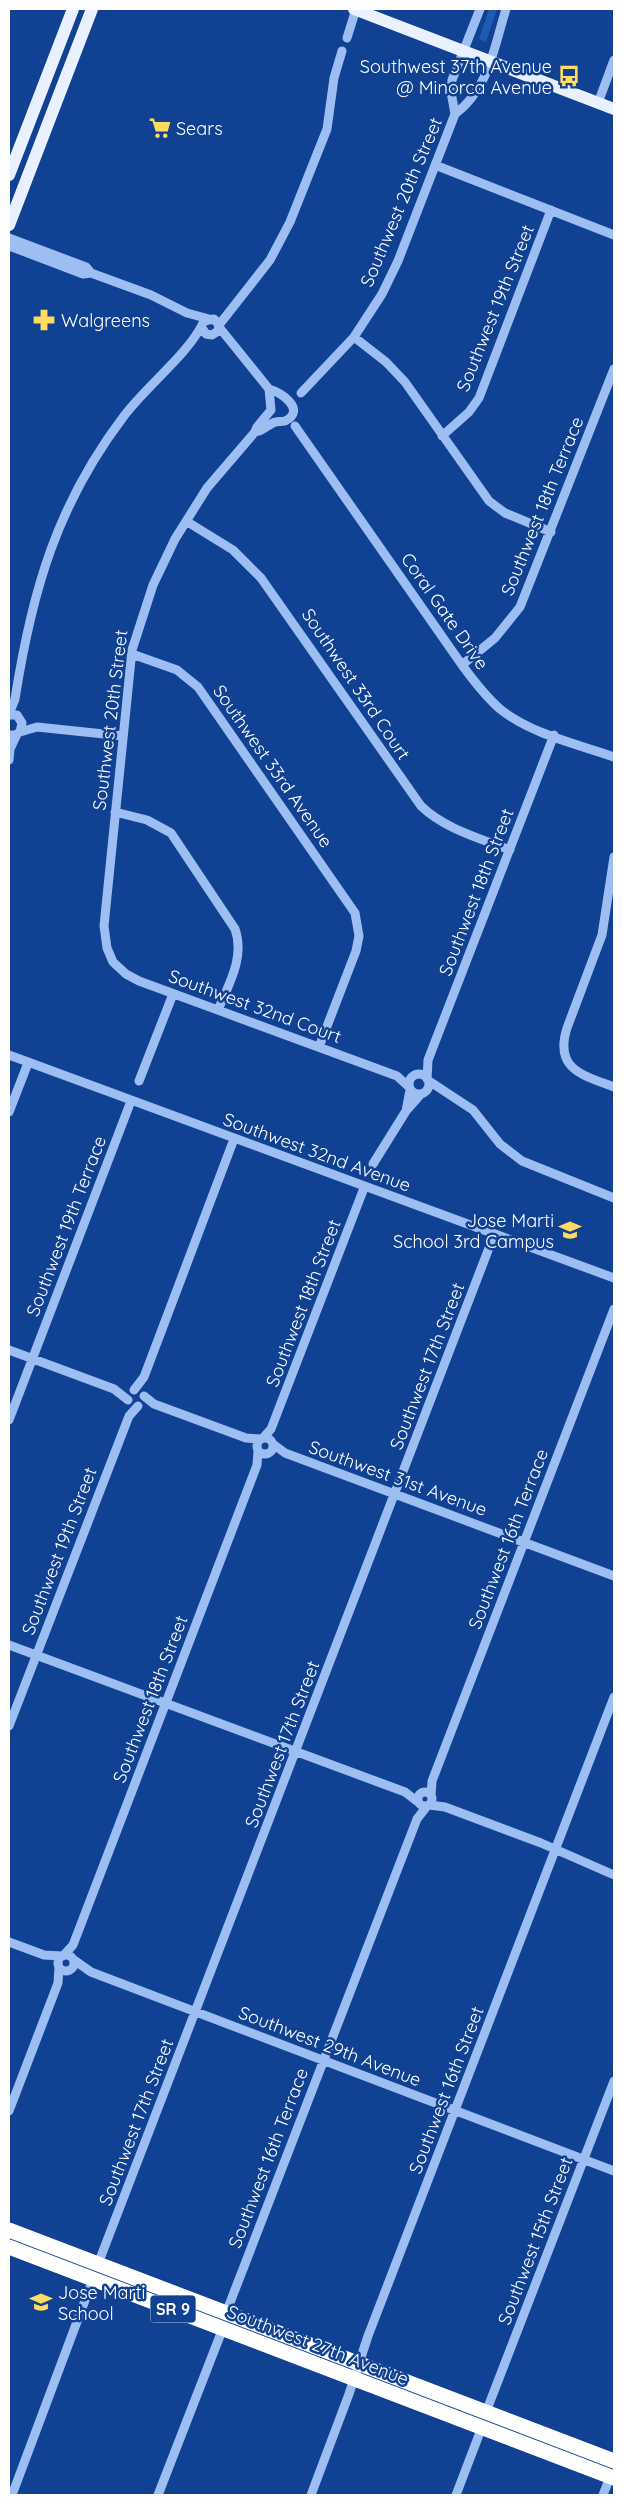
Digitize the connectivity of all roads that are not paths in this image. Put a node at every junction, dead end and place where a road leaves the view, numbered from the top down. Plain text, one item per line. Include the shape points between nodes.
1 (72, 9) edge
2 (92, 9) edge
3 (355, 9) edge
4 (480, 9) edge
5 (506, 9) edge
6 (347, 38) dead end
7 (342, 51) dead end
8 (464, 52) junction
9 (614, 60) edge
10 (489, 62) junction
11 (598, 103) junction
12 (614, 110) edge
13 (455, 114) junction
14 (435, 165) junction
15 (9, 176) edge
16 (551, 210) junction
17 (9, 225) edge
18 (614, 234) edge
19 (9, 238) edge
20 (9, 244) edge
21 (90, 273) junction
22 (229, 310) junction
23 (187, 312) junction
24 (210, 319) junction
25 (219, 326) junction
26 (206, 331) junction
27 (354, 337) junction
28 (230, 344) junction
29 (614, 369) edge
30 (269, 389) junction
31 (301, 393) dead end
32 (295, 426) dead end
33 (255, 432) junction
34 (442, 436) junction
35 (186, 520) junction
36 (551, 532) junction
37 (132, 654) junction
38 (462, 665) junction
39 (15, 699) junction
40 (9, 714) edge
41 (20, 719) junction
42 (37, 727) junction
43 (15, 733) edge
44 (554, 735) junction
45 (123, 736) junction
46 (9, 748) edge
47 (614, 757) edge
48 (9, 760) edge
49 (115, 812) junction
50 (510, 850) junction
51 (614, 857) edge
52 (110, 956) joint
53 (173, 994) junction
54 (218, 1010) junction
55 (319, 1047) junction
56 (9, 1055) edge
57 (428, 1060) junction
58 (28, 1062) junction
59 (415, 1075) junction
60 (397, 1076) junction
61 (428, 1080) junction
62 (139, 1081) dead end
63 (614, 1087) edge
64 (410, 1088) junction
65 (423, 1093) junction
66 (445, 1094) junction
67 (132, 1100) junction
68 (406, 1111) junction
69 (9, 1112) edge
70 (234, 1139) junction
71 (374, 1164) dead end
72 (364, 1188) junction
73 (614, 1196) edge
74 (494, 1235) junction
75 (614, 1278) edge
76 (614, 1309) edge
77 (9, 1350) edge
78 (32, 1359) junction
79 (136, 1398) junction
80 (9, 1420) edge
81 (271, 1429) junction
82 (246, 1438) junction
83 (262, 1438) junction
84 (271, 1448) junction
85 (257, 1449) junction
86 (257, 1465) junction
87 (395, 1494) junction
88 (524, 1542) junction
89 (614, 1576) edge
90 (9, 1646) edge
91 (36, 1656) junction
92 (614, 1697) edge
93 (165, 1705) junction
94 (9, 1726) edge
95 (296, 1752) junction
96 (425, 1799) junction
97 (555, 1850) junction
98 (614, 1875) edge
99 (9, 1942) edge
100 (73, 1945) junction
101 (44, 1955) junction
102 (63, 1956) junction
103 (73, 1959) junction
104 (59, 1967) junction
105 (70, 1971) junction
106 (91, 1972) junction
107 (58, 1983) junction
108 (195, 2012) junction
109 (323, 2061) junction
110 (614, 2081) edge
111 (456, 2110) junction
112 (9, 2111) edge
113 (584, 2159) junction
114 (614, 2171) edge
115 (9, 2230) edge
116 (9, 2247) edge
117 (98, 2264) junction
118 (115, 2270) junction
119 (77, 2273) junction
120 (93, 2279) junction
121 (224, 2321) junction
122 (358, 2364) junction
123 (354, 2378) junction
124 (486, 2412) junction
125 (482, 2428) junction
126 (614, 2471) edge
127 (12, 2495) edge
128 (158, 2495) edge
129 (311, 2495) edge
130 (456, 2495) edge
131 (603, 2495) edge

1 - 15 main road
2 - 17 main road
3 - 6 street
3 - 8 main road
4 - 8 street, Southwest 20th Street
5 - 10 street, Southwest 20th Street
7 - 22 street via 334,78 327,129 290,222 270,260
8 - 10 main road
8 - 13 street, Southwest 20th Street via 452,80
9 - 11 street
10 - 11 main road
10 - 13 street, Southwest 20th Street via 479,91
11 - 12 main road
13 - 14 street, Southwest 20th Street
14 - 16 street
14 - 27 street, Southwest 20th Street via 394,271
16 - 18 street
16 - 34 street, Southwest 19th Street via 481,392 469,412
19 - 21 street via 86,267
20 - 21 street via 82,274
21 - 23 street
22 - 24 street
22 - 25 street
23 - 24 street
23 - 26 street
24 - 25 street
24 - 26 street
25 - 26 street via 216,333
25 - 28 street via 230,339
26 - 28 street
26 - 39 street via 125,414 72,499 35,594
27 - 31 street, Southwest 20th Street
27 - 34 street via 398,374
28 - 30 street
29 - 36 street, Southwest 18th Terrace
30 - 33 street, Southwest 20th Street via 272,406
30 - 33 street, Southwest 20th Street via 288,398 292,402 292,410 285,420
32 - 38 street, Coral Gate Drive
33 - 35 street, Southwest 20th Street via 222,468
34 - 36 street via 495,506
35 - 37 street, Southwest 20th Street via 158,572
35 - 50 street, Southwest 33rd Court via 239,555 261,578 421,806 450,826
36 - 38 street, Southwest 18th Terrace via 516,613 495,638
37 - 45 street, Southwest 20th Street
37 - 55 street, Southwest 33rd Avenue via 177,670 198,687 355,913 358,928 356,951
38 - 44 street, Coral Gate Drive via 486,696 505,712
39 - 40 street
39 - 41 street
40 - 41 street
41 - 42 street
41 - 43 street
42 - 43 street
42 - 45 street
43 - 46 street
44 - 47 street, Coral Gate Drive
44 - 50 street, Southwest 18th Street
45 - 49 street, Southwest 20th Street
46 - 48 street
49 - 52 street, Southwest 20th Street via 104,926
49 - 54 street via 147,820 171,834 235,929 238,960
50 - 57 street, Southwest 18th Street
51 - 63 street via 605,924 563,1043 564,1055 577,1072
52 - 53 street, Southwest 32nd Court via 126,974
53 - 54 street, Southwest 32nd Court
53 - 62 street
54 - 55 street, Southwest 32nd Court
55 - 60 street, Southwest 32nd Court
56 - 58 street, Southwest 32nd Avenue
57 - 59 street, Southwest 18th Street
57 - 61 street, Southwest 18th Street
58 - 67 street, Southwest 32nd Avenue
58 - 69 street
59 - 60 street, Southwest 32nd Court
59 - 61 street via 423,1074
59 - 64 street via 409,1080
60 - 64 street, Southwest 32nd Court
61 - 65 street via 428,1088
61 - 66 street
64 - 65 street via 415,1093
64 - 68 street
65 - 66 street
65 - 68 street
66 - 73 street via 464,1102 500,1144 522,1161
67 - 70 street, Southwest 32nd Avenue
67 - 78 street, Southwest 19th Terrace
68 - 71 street
70 - 72 street, Southwest 32nd Avenue
70 - 79 street
72 - 74 street, Southwest 32nd Avenue
72 - 81 street, Southwest 18th Street
74 - 75 street, Southwest 32nd Avenue
74 - 87 street, Southwest 17th Street
76 - 88 street, Southwest 16th Terrace
77 - 78 street
78 - 79 street
78 - 80 street, Southwest 19th Terrace
79 - 82 street
79 - 91 street, Southwest 19th Street
81 - 83 street, Southwest 18th Street
81 - 84 street, Southwest 18th Street
82 - 83 street
82 - 85 street
83 - 84 street via 268,1438
83 - 85 street, Southwest 18th Street
84 - 85 street via 263,1454
84 - 86 street, Southwest 18th Street
84 - 87 street, Southwest 31st Avenue
85 - 86 street, Southwest 18th Street
86 - 93 street, Southwest 18th Street
87 - 88 street, Southwest 31st Avenue
87 - 95 street, Southwest 17th Street
88 - 89 street, Southwest 31st Avenue
88 - 96 street, Southwest 16th Terrace
90 - 91 street
91 - 93 street
91 - 94 street, Southwest 19th Street
92 - 97 street, Southwest 16th Street
93 - 95 street
93 - 100 street, Southwest 18th Street
95 - 96 street
95 - 108 street, Southwest 17th Street
96 - 97 street
96 - 109 street, Southwest 16th Terrace
97 - 98 street
97 - 111 street, Southwest 16th Street
99 - 101 street
100 - 102 street, Southwest 18th Street
100 - 103 street, Southwest 18th Street
101 - 102 street
101 - 104 street
102 - 103 street
102 - 104 street via 58,1960
103 - 105 street via 74,1966
103 - 106 street, Southwest 29th Avenue
104 - 105 street
104 - 107 street
105 - 106 street, Southwest 29th Avenue
105 - 107 street
106 - 108 street, Southwest 29th Avenue
107 - 112 street
108 - 109 street, Southwest 29th Avenue
108 - 117 street, Southwest 17th Street
109 - 111 street, Southwest 29th Avenue
109 - 121 street, Southwest 16th Terrace
110 - 113 street, Southwest 15th Street
111 - 113 street, Southwest 29th Avenue
111 - 122 street, Southwest 16th Street
113 - 114 street, Southwest 29th Avenue
113 - 124 street, Southwest 15th Street
115 - 117 highway, Southwest 27th Avenue / SR 9
116 - 119 highway, Southwest 27th Avenue / SR 9
117 - 118 highway, Southwest 27th Avenue / SR 9
117 - 119 highway via 91,2271
118 - 120 highway
118 - 121 highway, Southwest 27th Avenue / SR 9
119 - 120 highway, Southwest 27th Avenue / SR 9
120 - 121 highway, Southwest 27th Avenue / SR 9
120 - 127 street
121 - 122 highway, Southwest 27th Avenue / SR 9
121 - 123 highway, Southwest 27th Avenue / SR 9
121 - 128 street, Southwest 16th Terrace
122 - 123 street, Southwest 16th Street
122 - 124 highway, Southwest 27th Avenue / SR 9
123 - 125 highway, Southwest 27th Avenue / SR 9
123 - 129 street, Southwest 16th Street
124 - 126 highway, Southwest 27th Avenue / SR 9
125 - 126 highway, Southwest 27th Avenue / SR 9 via 593,2470
125 - 130 street
126 - 131 street

